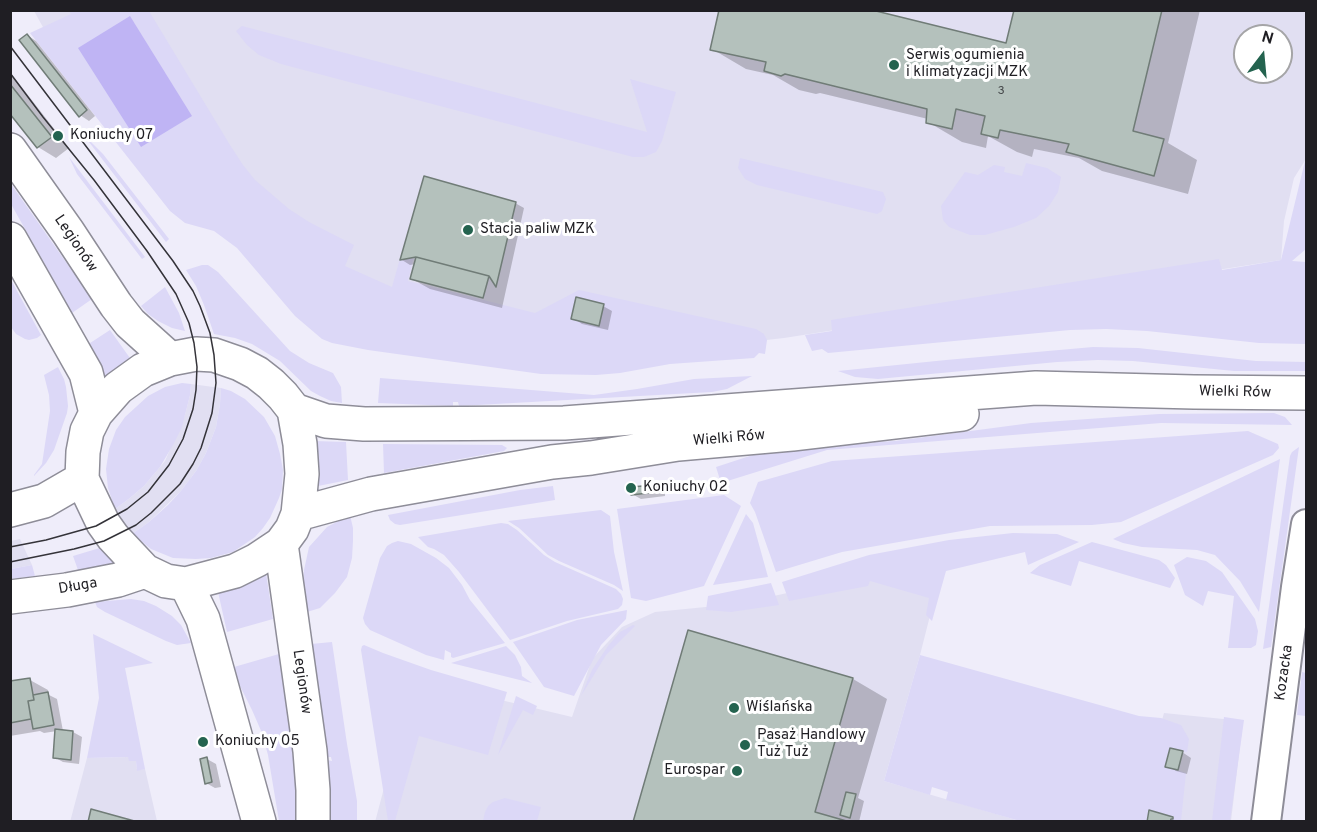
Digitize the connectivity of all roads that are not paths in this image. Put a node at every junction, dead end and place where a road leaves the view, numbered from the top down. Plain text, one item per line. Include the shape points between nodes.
1 (10, 150) edge
2 (10, 238) edge
3 (170, 359) junction
4 (1163, 391) junction
5 (1306, 393) edge
6 (294, 410) junction
7 (96, 413) junction
8 (82, 479) junction
9 (10, 510) edge
10 (298, 514) junction
11 (1306, 524) edge
12 (281, 544) junction
13 (145, 571) junction
14 (186, 584) junction
15 (1301, 588) edge
16 (10, 597) edge
17 (259, 822) edge
18 (314, 822) edge
19 (1266, 822) edge

1 - 3 street, Legionów via 116,305
2 - 7 street via 86,373
3 - 6 street via 214,355 240,364 271,384
3 - 7 street via 143,370 118,388
4 - 5 street, Wielki Rów
4 - 6 street, Wielki Rów via 1036,388 564,423 356,423 326,421
4 - 10 street, Wielki Rów via 678,444 371,494
6 - 10 street via 302,474
7 - 8 street via 87,431
8 - 9 street via 44,501
8 - 13 street via 113,537
10 - 12 street
11 - 15 street, Kozacka
12 - 14 street via 235,571
12 - 18 street, Legionów via 310,751
13 - 14 street via 166,581
13 - 16 street, Długa via 77,588
14 - 17 street via 203,619
15 - 19 street, Kozacka

